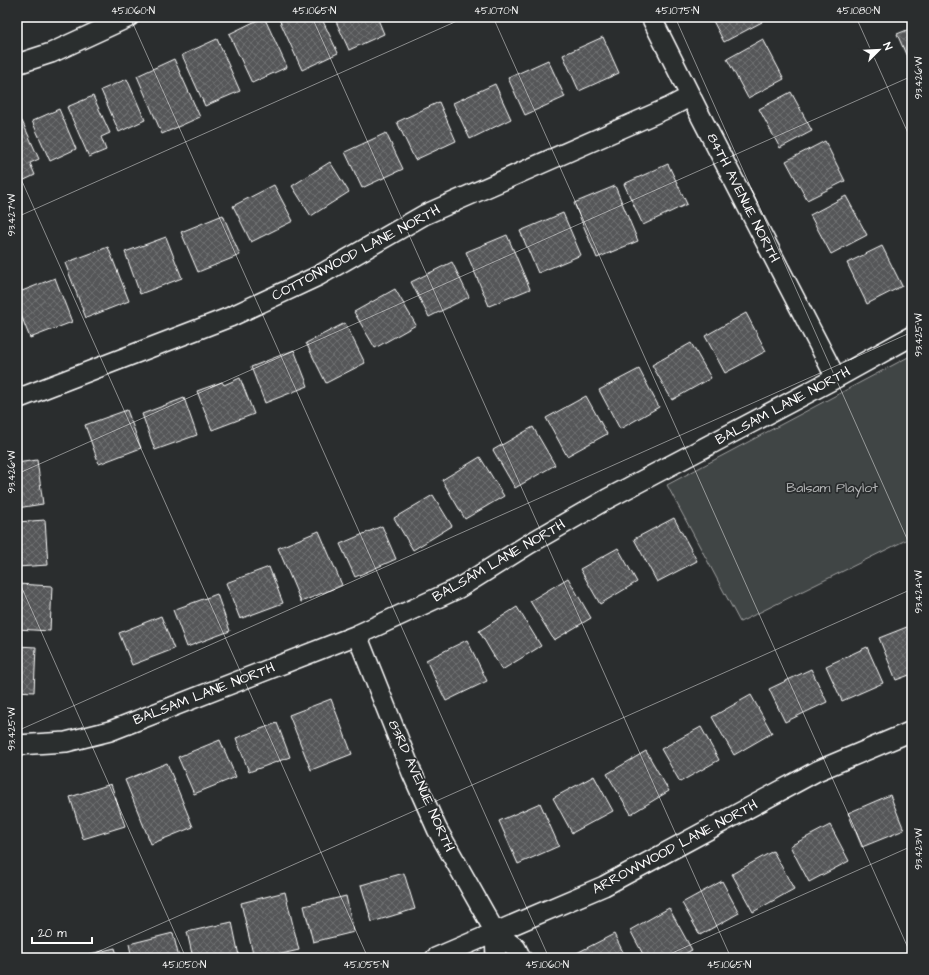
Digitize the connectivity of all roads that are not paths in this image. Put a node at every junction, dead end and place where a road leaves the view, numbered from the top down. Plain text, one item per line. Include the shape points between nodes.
1 (129, 17) edge
2 (651, 17) edge
3 (17, 64) edge
4 (691, 96) junction
5 (912, 336) edge
6 (836, 378) junction
7 (17, 400) edge
8 (357, 635) junction
9 (912, 731) edge
10 (17, 745) edge
11 (495, 932) junction
12 (435, 958) edge
13 (496, 958) edge
14 (521, 958) edge

1 - 3 street via 51,52
2 - 4 street, 84TH AVENUE NORTH
4 - 6 street, 84TH AVENUE NORTH
4 - 7 street, COTTONWOOD LANE NORTH via 663,111 424,215 318,276 230,317
5 - 6 street, BALSAM LANE NORTH
6 - 8 street, BALSAM LANE NORTH via 607,499 459,588
8 - 10 street, BALSAM LANE NORTH via 110,731 66,742
8 - 11 street, 83RD AVENUE NORTH via 437,829
9 - 11 street, ARROWWOOD LANE NORTH via 816,771 604,886
11 - 12 street, ARROWWOOD LANE NORTH
11 - 13 street, 83RD AVENUE NORTH
11 - 14 street, 83RD AVENUE NORTH via 516,948

